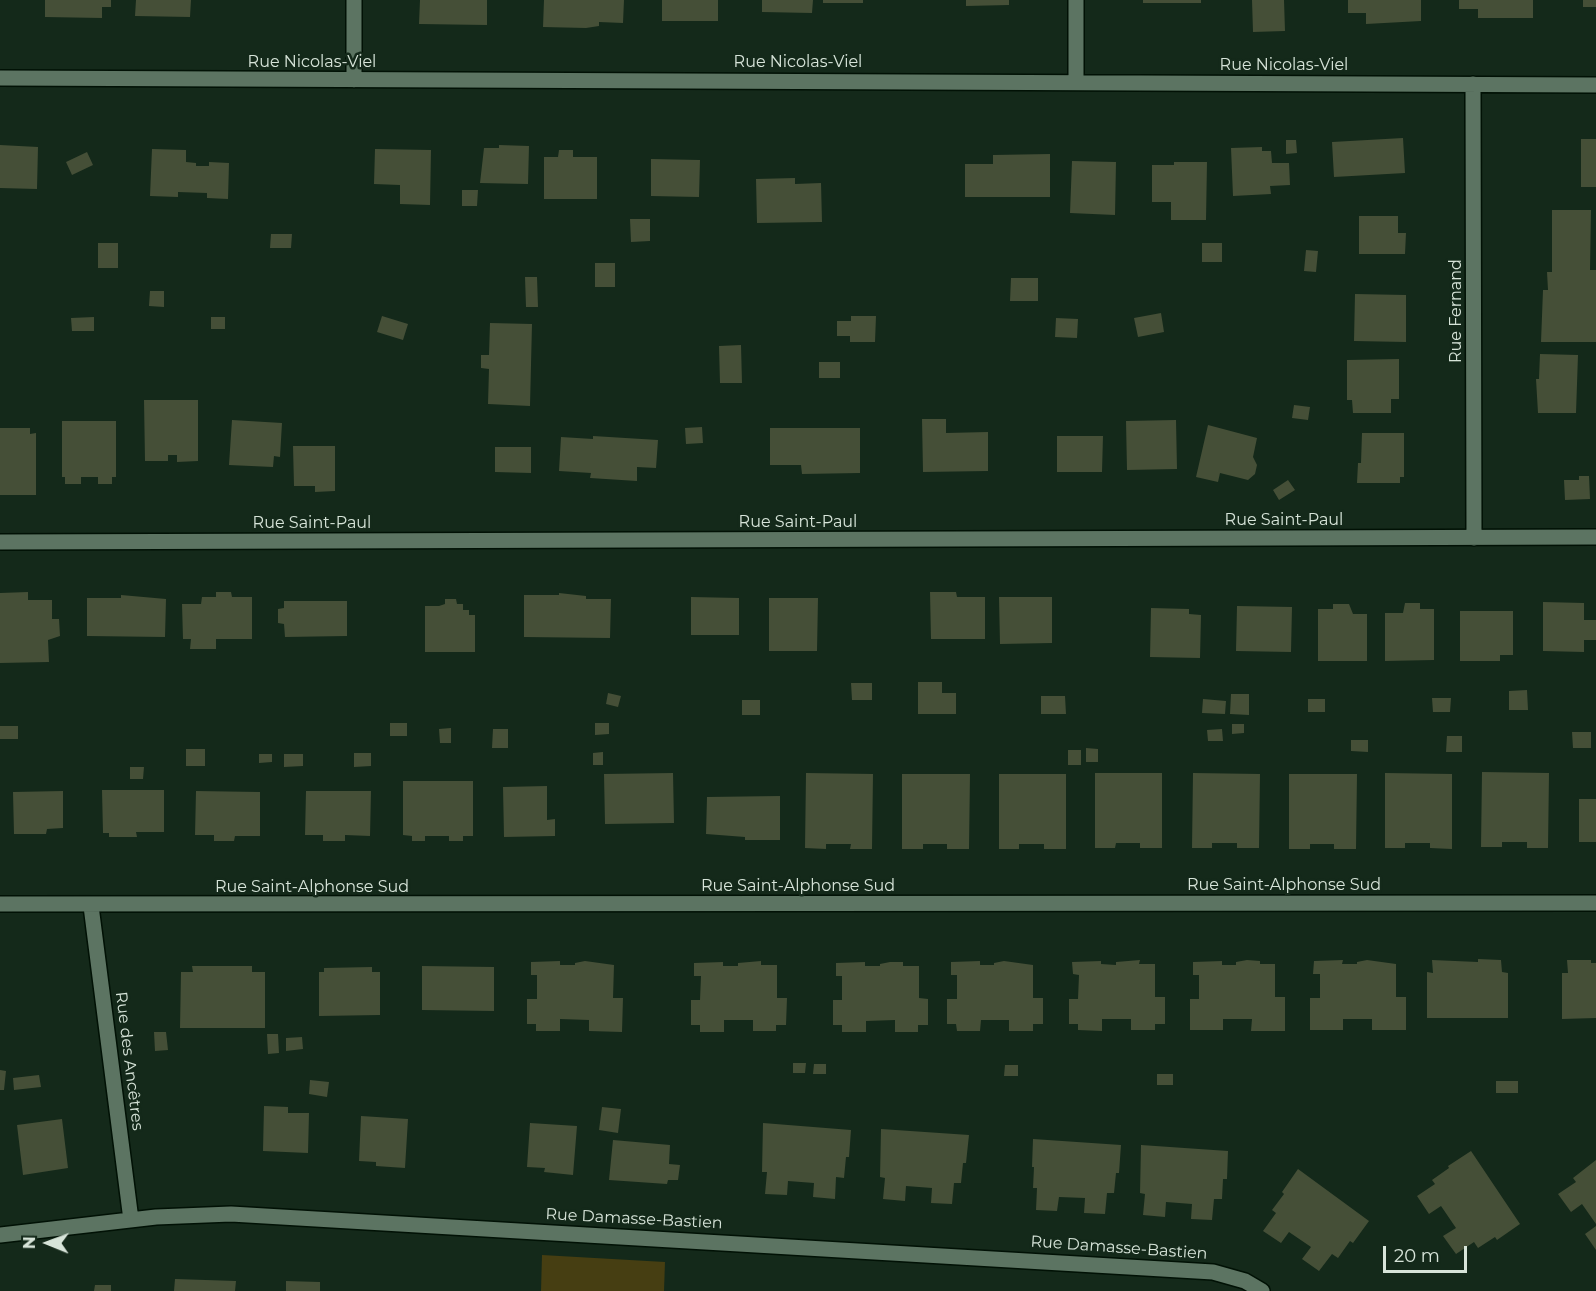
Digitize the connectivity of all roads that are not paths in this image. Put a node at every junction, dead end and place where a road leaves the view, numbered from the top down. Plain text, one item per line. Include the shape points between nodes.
1 (354, 0) edge
2 (1076, 0) edge
3 (0, 78) edge
4 (354, 80) junction
5 (1076, 81) junction
6 (1473, 84) junction
7 (1596, 85) edge
8 (1596, 537) edge
9 (1474, 538) junction
10 (0, 542) edge
11 (1596, 903) edge
12 (0, 904) edge
13 (91, 906) junction
14 (131, 1220) junction
15 (0, 1235) edge
16 (1262, 1291) edge

1 - 4 street
2 - 5 street
3 - 4 street, Rue Nicolas-Viel
4 - 5 street, Rue Nicolas-Viel
5 - 6 street, Rue Nicolas-Viel
6 - 7 street, Rue Nicolas-Viel
6 - 9 street, Rue Fernand
8 - 9 street, Rue Saint-Paul
9 - 10 street, Rue Saint-Paul
11 - 13 street, Rue Saint-Alphonse Sud
12 - 13 street, Rue Saint-Alphonse Sud
13 - 14 street, Rue des Ancêtres
14 - 15 street, Rue Damasse-Bastien
14 - 16 street, Rue Damasse-Bastien via 231,1214 1213,1272 1245,1281

